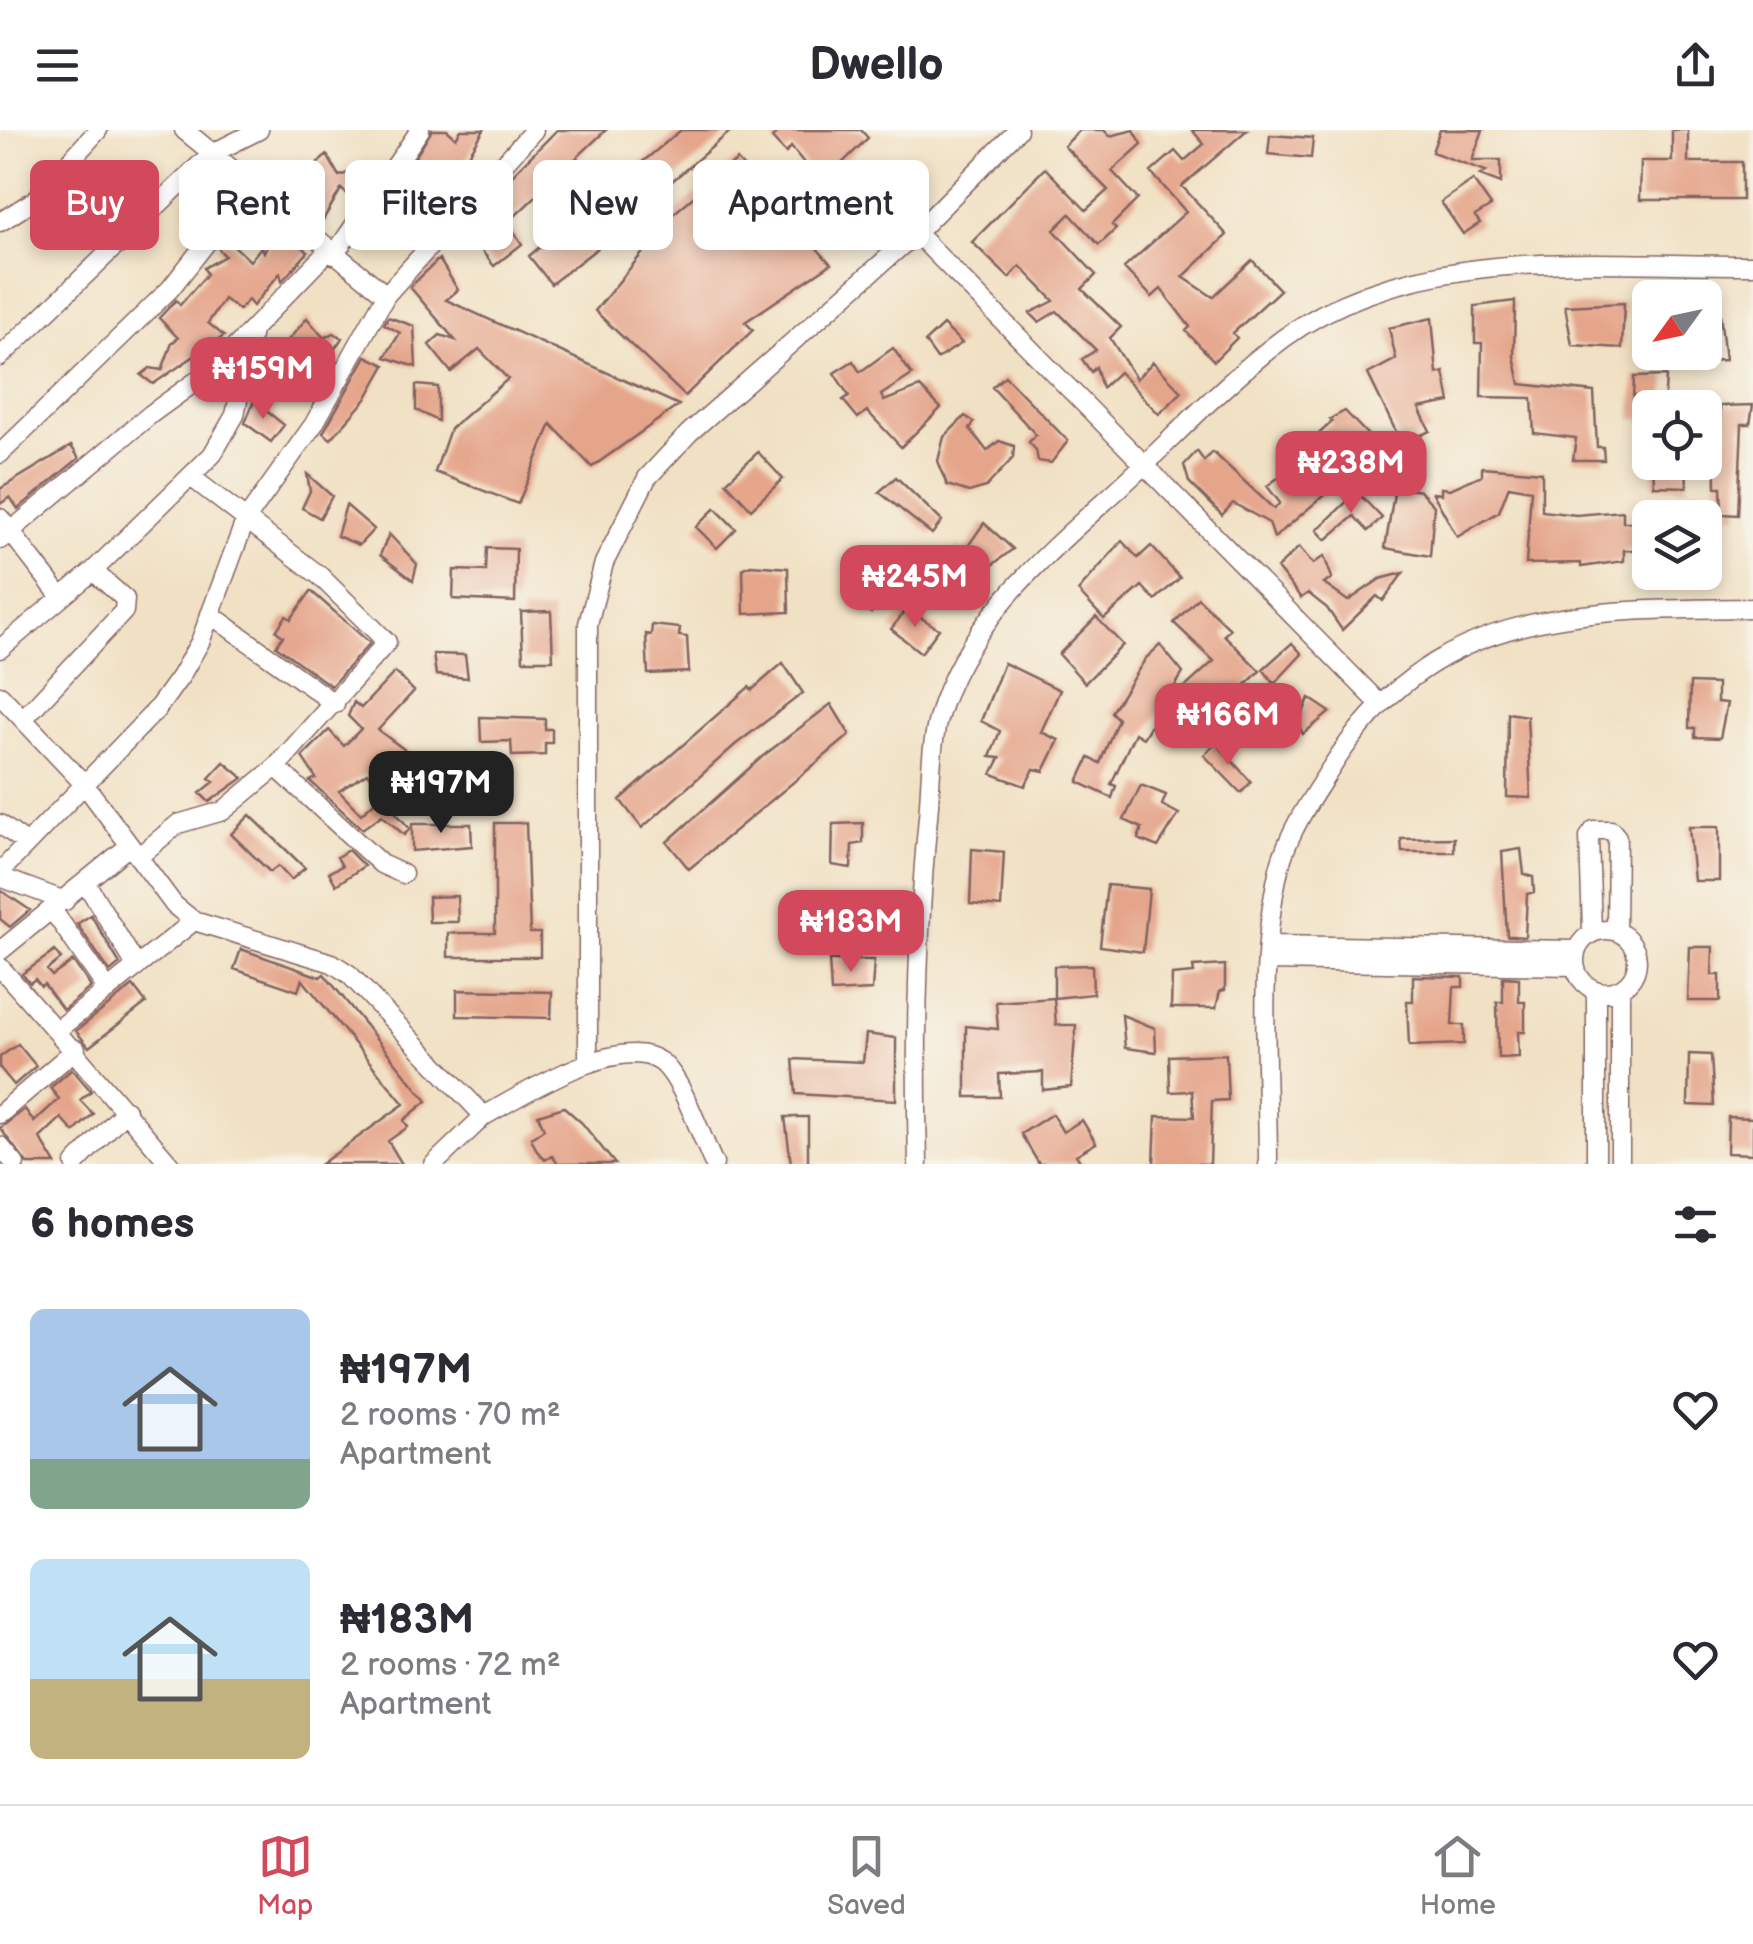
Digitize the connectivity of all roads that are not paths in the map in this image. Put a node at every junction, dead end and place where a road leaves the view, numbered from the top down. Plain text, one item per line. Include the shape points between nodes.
1 (98, 130) edge
2 (184, 130) edge
3 (259, 130) edge
4 (534, 130) edge
5 (1018, 130) edge
6 (412, 134) edge
7 (211, 154) junction
8 (71, 160) edge
9 (218, 160) edge
10 (30, 203) edge
11 (159, 205) edge
12 (1, 219) edge
13 (929, 220) edge
14 (929, 246) edge
15 (325, 247) edge
16 (113, 250) edge
17 (201, 250) edge
18 (897, 250) edge
19 (332, 253) junction
20 (1753, 265) edge
21 (386, 295) junction
22 (253, 329) junction
23 (0, 356) edge
24 (0, 454) edge
25 (1147, 464) junction
26 (191, 477) junction
27 (245, 522) junction
28 (4, 530) edge
29 (92, 570) junction
30 (61, 597) junction
31 (1753, 608) edge
32 (210, 614) junction
33 (0, 648) edge
34 (0, 695) edge
35 (336, 704) junction
36 (1380, 704) junction
37 (22, 719) junction
38 (276, 767) junction
39 (85, 785) junction
40 (0, 824) edge
41 (26, 843) junction
42 (133, 852) junction
43 (0, 874) edge
44 (403, 874) dead end
45 (86, 882) junction
46 (59, 906) junction
47 (194, 921) junction
48 (1616, 931) junction
49 (1592, 932) junction
50 (0, 951) edge
51 (1268, 953) junction
52 (1576, 958) junction
53 (0, 967) edge
54 (137, 967) junction
55 (1620, 989) junction
56 (108, 990) junction
57 (1596, 990) junction
58 (56, 1030) junction
59 (76, 1049) junction
60 (588, 1060) junction
61 (1596, 1086) junction
62 (1620, 1086) junction
63 (126, 1110) junction
64 (0, 1114) edge
65 (484, 1116) junction
66 (0, 1146) edge
67 (14, 1164) edge
68 (75, 1164) edge
69 (170, 1164) edge
70 (434, 1164) edge
71 (714, 1164) edge
72 (918, 1164) edge
73 (1268, 1164) edge
74 (1596, 1164) edge
75 (1620, 1164) edge

1 - 8 street
2 - 7 street
3 - 7 street
4 - 21 street
5 - 13 street
6 - 19 street
7 - 9 street
7 - 11 street
10 - 12 street
14 - 25 street
15 - 19 street
16 - 23 street
17 - 24 street via 170,289
18 - 60 street via 689,433 648,478 604,563 588,624
19 - 21 street
19 - 22 street
20 - 25 street via 1491,266 1361,298 1286,336
21 - 27 street via 314,424
22 - 26 street via 235,415
22 - 28 street via 217,366
25 - 36 street
25 - 72 street via 985,624 955,669 937,722 916,1039
26 - 27 street
26 - 29 street
27 - 32 street
27 - 35 street via 320,576 387,642
28 - 30 street
29 - 30 street
29 - 37 street via 124,599 124,611
30 - 33 street
31 - 36 street via 1574,612 1508,627 1438,659
32 - 35 street
32 - 39 street via 169,693
34 - 37 street
35 - 38 street
36 - 51 street via 1302,813 1280,867
37 - 39 street
38 - 42 street via 223,810 178,824
38 - 44 street via 380,864
39 - 41 street
39 - 42 street
40 - 41 street
41 - 43 street
42 - 45 street
42 - 47 street
43 - 46 street
45 - 46 street
45 - 54 street
46 - 50 street
46 - 56 street
47 - 54 street
47 - 65 street via 350,974
48 - 49 street
48 - 49 street via 1617,837 1612,830 1594,830
48 - 55 street via 1634,947 1638,963
49 - 52 street
51 - 52 street
51 - 73 street
52 - 57 street via 1582,981
53 - 58 street
54 - 56 street
55 - 57 street
55 - 62 street
56 - 58 street
57 - 61 street
58 - 59 street
59 - 63 street
59 - 64 street
60 - 65 street
60 - 71 street via 660,1062
61 - 62 street
61 - 74 street
62 - 75 street
63 - 68 street
63 - 69 street
65 - 70 street
66 - 67 street

